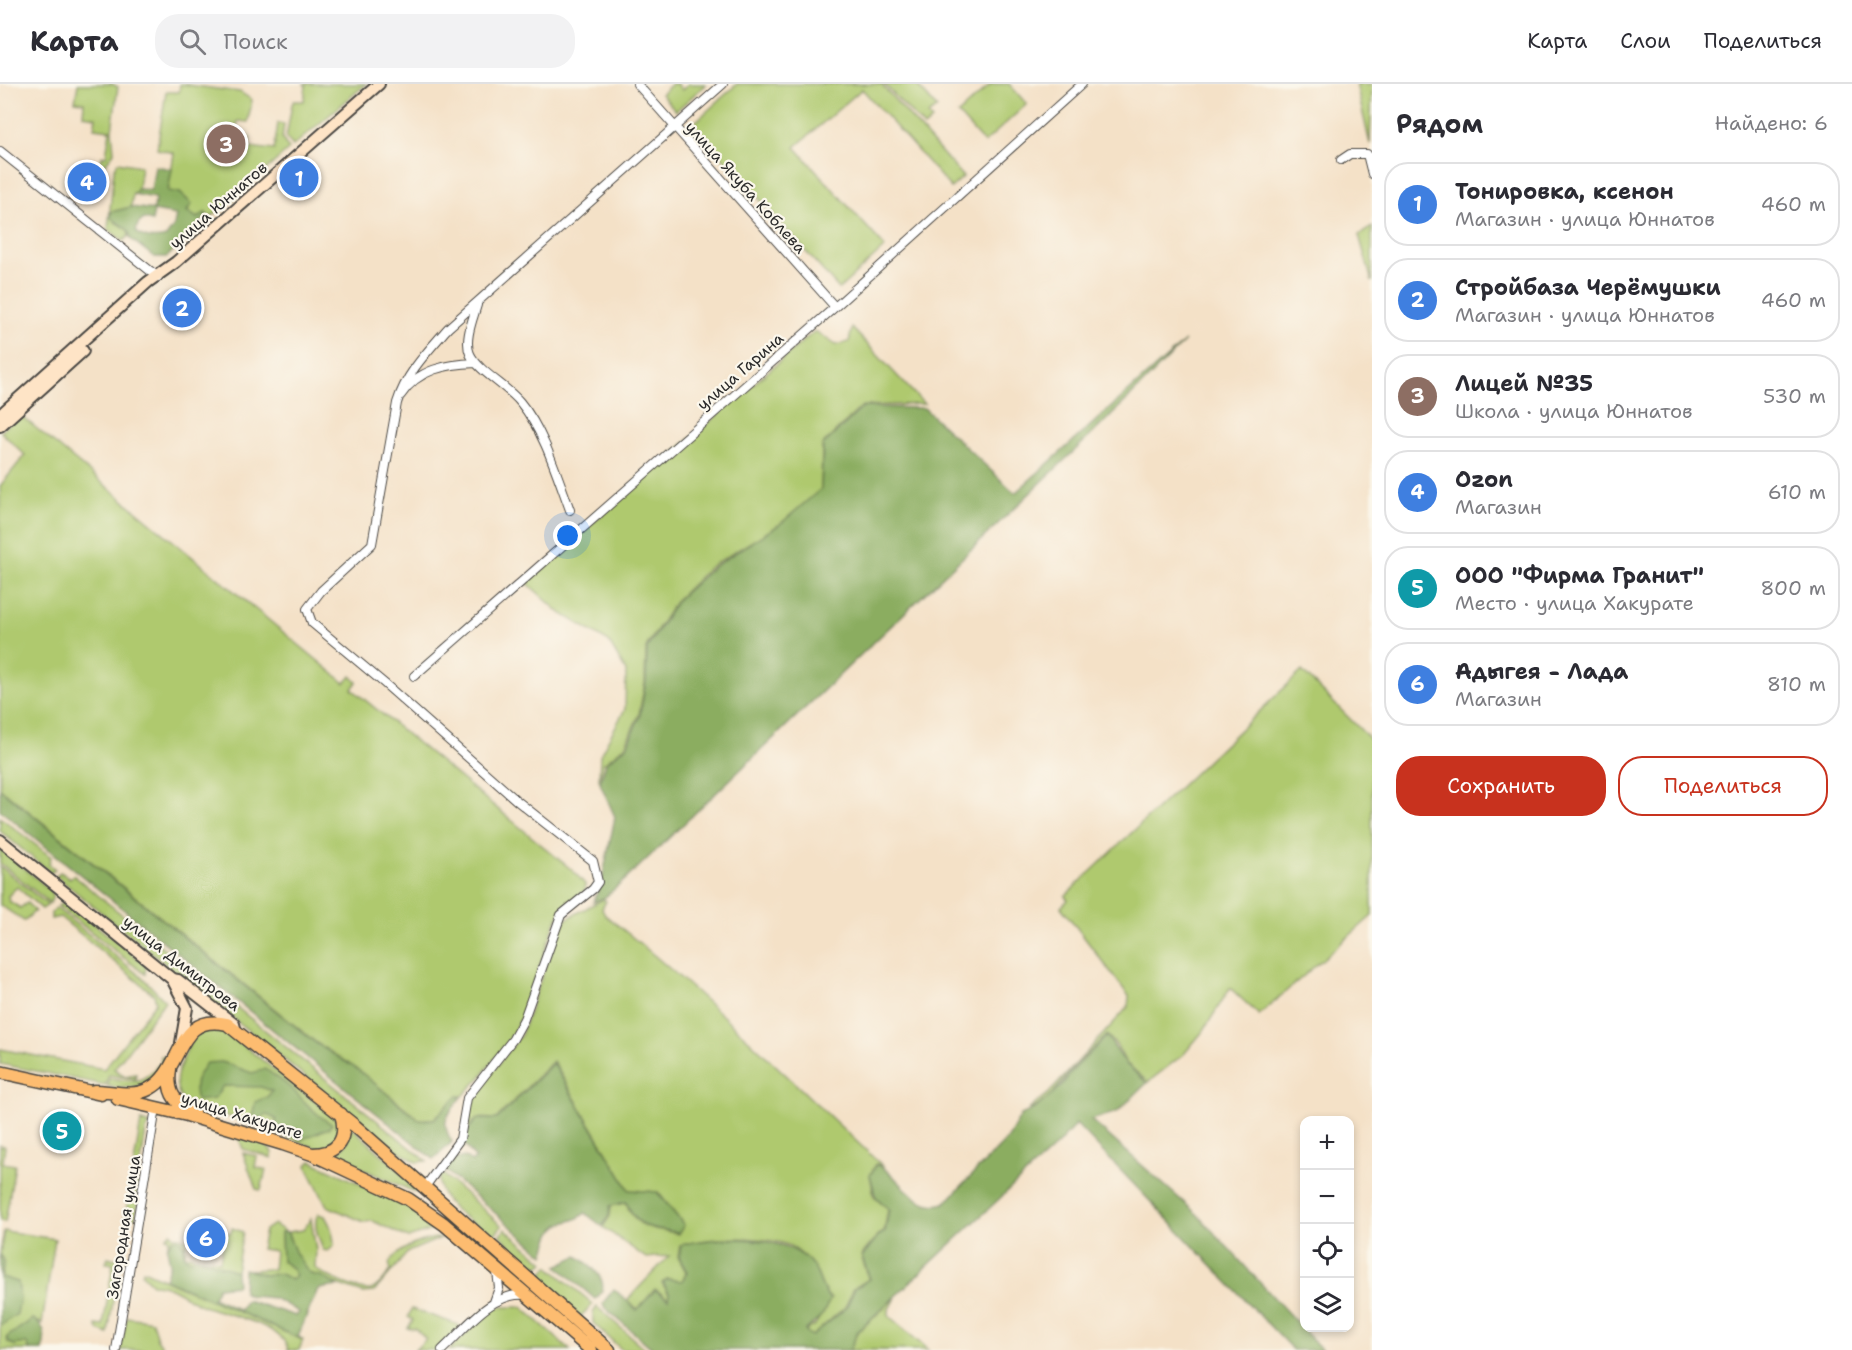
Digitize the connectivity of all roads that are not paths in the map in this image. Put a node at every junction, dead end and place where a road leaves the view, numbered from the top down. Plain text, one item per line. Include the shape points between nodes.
1 (379, 84) edge
2 (637, 84) edge
3 (723, 84) edge
4 (1082, 84) edge
5 (675, 127) junction
6 (0, 151) edge
7 (1341, 160) dead end
8 (1372, 174) edge
9 (158, 278) junction
10 (478, 304) junction
11 (835, 307) junction
12 (476, 363) junction
13 (396, 404) junction
14 (0, 415) edge
15 (0, 426) edge
16 (570, 510) dead end
17 (414, 676) dead end
18 (0, 840) edge
19 (172, 979) junction
20 (236, 1029) junction
21 (181, 1044) junction
22 (170, 1069) junction
23 (0, 1072) edge
24 (94, 1091) junction
25 (156, 1108) junction
26 (341, 1114) junction
27 (212, 1123) junction
28 (312, 1154) junction
29 (425, 1186) junction
30 (480, 1255) junction
31 (528, 1296) junction
32 (494, 1302) junction
33 (116, 1350) edge
34 (442, 1350) edge
35 (591, 1350) edge
36 (609, 1350) edge

1 - 9 main road, улица Юннатов
2 - 5 street, улица Якуба Коблева
3 - 5 street
4 - 11 street, улица Гарина
5 - 10 street
5 - 11 street, улица Якуба Коблева
6 - 9 street
7 - 8 street via 1350,154 1367,154
9 - 14 main road, улица Юннатов via 148,282
9 - 15 main road, улица Юннатов
10 - 12 street via 468,343
10 - 13 street via 448,328 424,357 403,384
11 - 17 street, улица Гарина
12 - 13 street via 440,367 423,374 410,383
12 - 16 street via 509,389 529,414
13 - 29 street via 372,544 309,603 308,618 516,800 593,861 598,882 561,915 524,1019 513,1040 467,1098 460,1139
18 - 19 main road, улица Димитрова
19 - 20 main road, улица Димитрова via 209,1003
19 - 21 main road via 187,1008
20 - 21 main road via 206,1022
20 - 26 main road, улица Димитрова
21 - 22 main road
22 - 24 main road via 142,1092
22 - 27 main road via 170,1088 178,1103
23 - 24 main road, улица Хакурате
24 - 25 main road, улица Хакурате
25 - 27 main road, улица Хакурате
25 - 33 street, Загородная улица
26 - 28 main road via 341,1143 330,1152
26 - 29 main road, улица Димитрова
27 - 28 main road, улица Хакурате
28 - 30 main road, улица Хакурате via 408,1199
29 - 36 main road, улица Димитрова
30 - 31 main road, улица Хакурате
30 - 32 street via 498,1275 499,1292
31 - 32 street via 509,1296
31 - 35 main road, улица Хакурате
32 - 34 street

